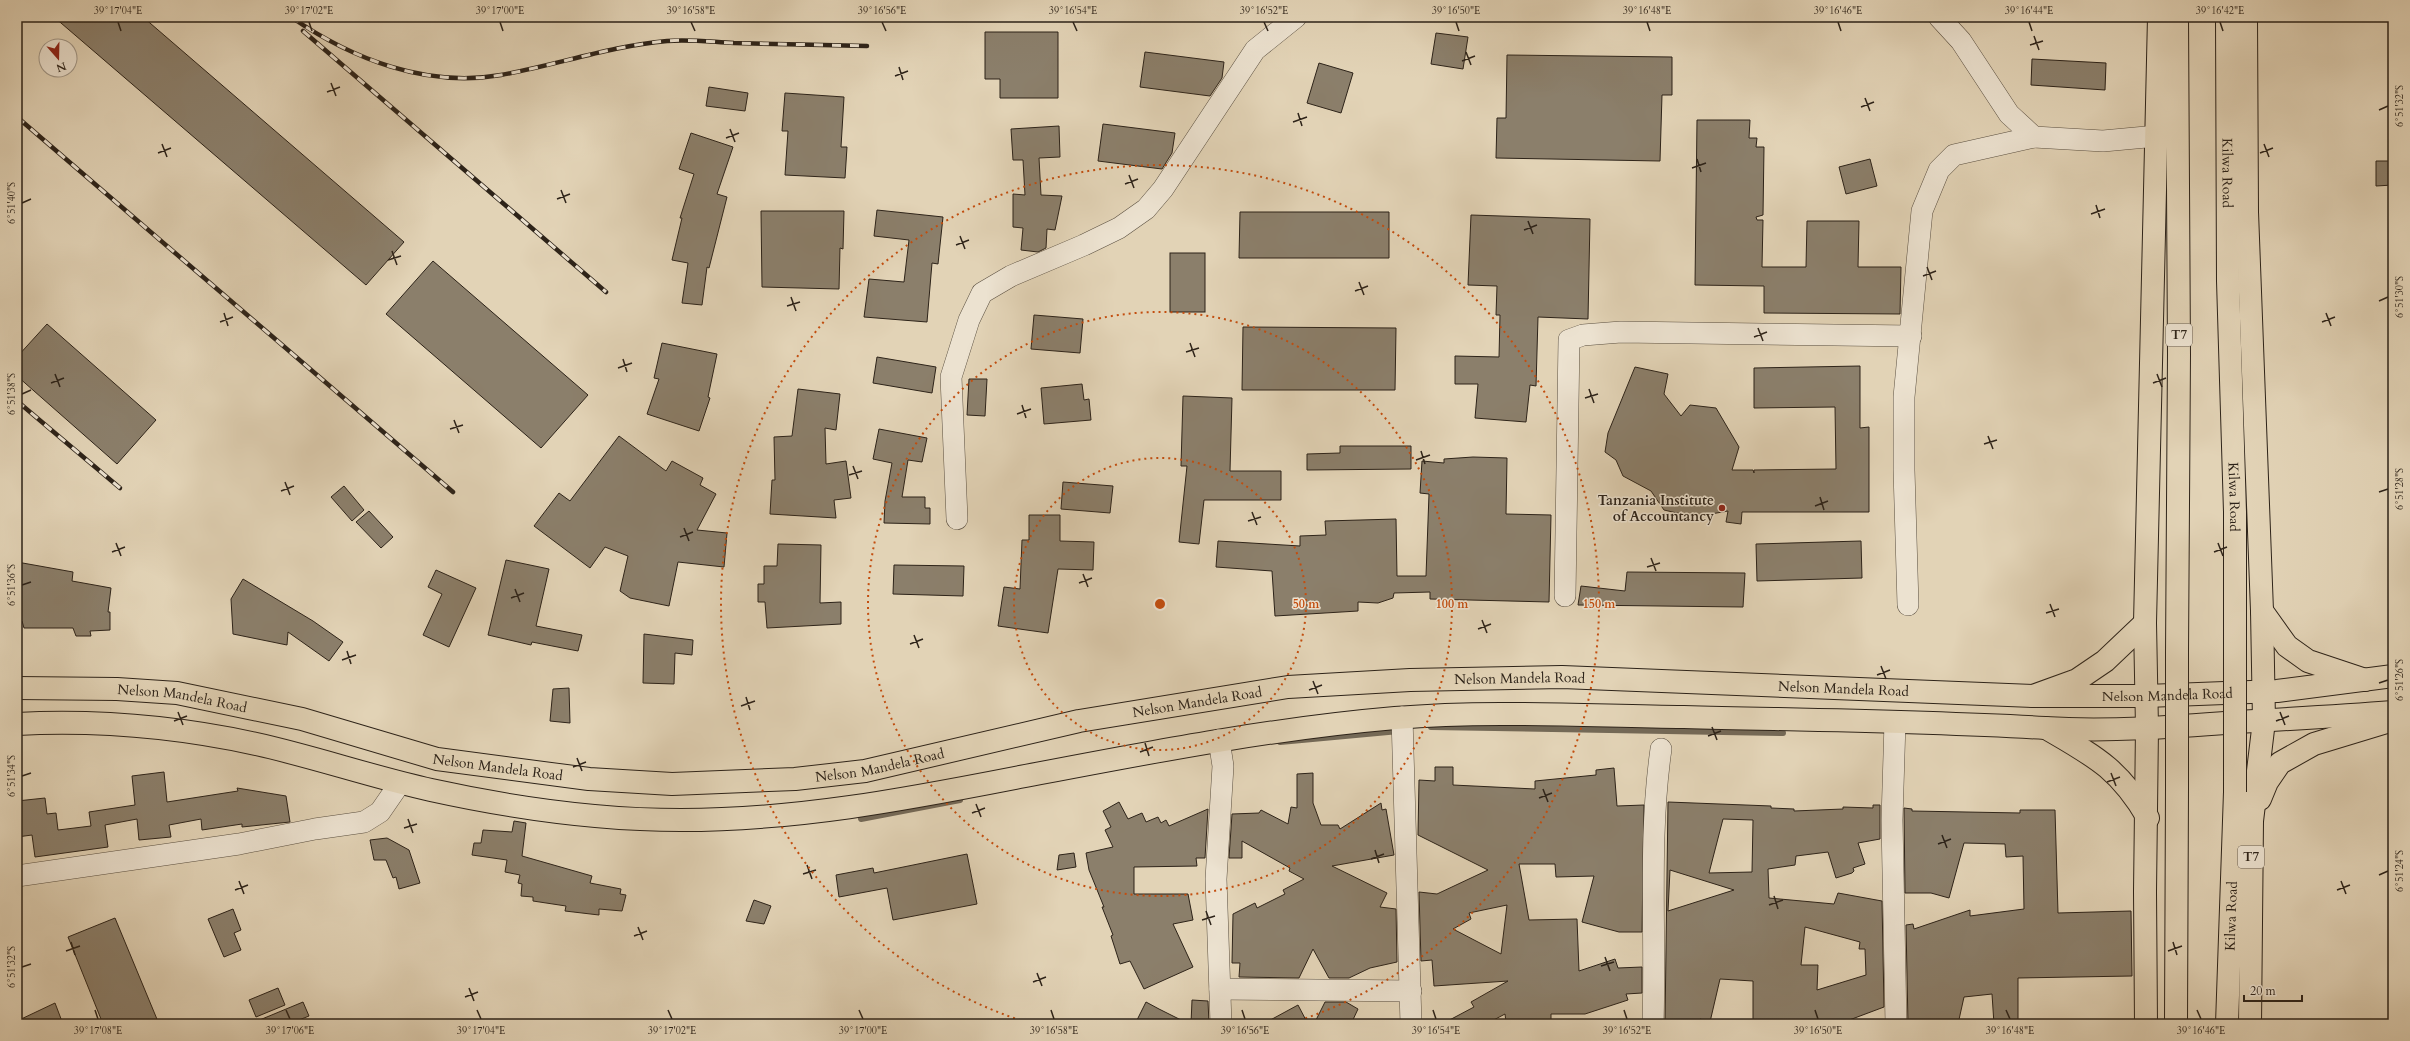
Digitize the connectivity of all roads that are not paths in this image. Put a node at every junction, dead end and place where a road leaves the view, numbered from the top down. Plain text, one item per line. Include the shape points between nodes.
1 (1296, 17) edge
2 (1939, 17) edge
3 (2159, 17) edge
4 (2177, 17) edge
5 (2227, 17) edge
6 (2246, 17) edge
7 (2157, 136) junction
8 (2034, 137) junction
9 (1911, 336) junction
10 (957, 519) dead end
11 (1565, 596) dead end
12 (1908, 605) dead end
13 (2262, 611) junction
14 (2145, 623) junction
15 (2393, 676) edge
16 (2365, 680) junction
17 (17, 688) edge
18 (2263, 690) junction
19 (2033, 696) junction
20 (2146, 696) junction
21 (2393, 712) edge
22 (1402, 718) junction
23 (2393, 720) edge
24 (2264, 721) junction
25 (1895, 722) junction
26 (17, 724) edge
27 (2046, 728) junction
28 (2147, 728) junction
29 (1218, 740) junction
30 (1661, 748) dead end
31 (400, 783) junction
32 (2148, 818) junction
33 (2252, 821) junction
34 (17, 876) edge
35 (1220, 989) junction
36 (1411, 991) junction
37 (1221, 1024) edge
38 (1411, 1024) edge
39 (1652, 1024) edge
40 (1896, 1024) edge
41 (2146, 1024) edge
42 (2176, 1024) edge
43 (2228, 1024) edge
44 (2250, 1024) edge

1 - 10 street via 1255,50 1163,189 1146,209 1119,228 1011,276 982,293 969,320 951,377
2 - 8 street via 1961,41 2009,114
3 - 7 main road, T7
4 - 42 main road, T7, bridge via 2179,346
5 - 43 main road, Kilwa Road / T7, bridge via 2228,281 2235,512 2234,792
6 - 13 main road, T7 via 2247,212
7 - 8 street via 2103,141
7 - 14 main road, T7
8 - 9 street via 1954,155 1939,170 1922,211
9 - 11 street via 1622,332 1583,335 1569,340
9 - 12 street via 1904,404
13 - 16 main road via 2288,646 2308,661
13 - 18 main road, T7
14 - 19 main road via 2105,661 2077,680
14 - 20 main road, T7
15 - 16 main road, Nelson Mandela Road
16 - 18 main road, Nelson Mandela Road via 2277,691
17 - 19 main road, Nelson Mandela Road via 177,692 302,719 437,759 589,779 672,784 795,779 865,771 1079,721 1296,687 1410,680 1562,677
18 - 20 main road, Nelson Mandela Road
18 - 24 main road, T7
19 - 20 main road, Nelson Mandela Road
20 - 28 main road, T7
21 - 24 main road
22 - 25 main road via 1534,714
22 - 29 main road via 1308,727
22 - 36 street via 1405,878
23 - 33 main road via 2314,744 2280,763 2267,782
24 - 28 main road
24 - 33 main road, T7
25 - 27 main road
25 - 40 street via 1892,820
26 - 31 main road via 68,721 188,732 251,743
27 - 28 main road
27 - 32 main road via 2095,756 2119,776
28 - 32 main road, T7
29 - 31 main road via 896,801 784,816 682,820 613,818 511,807
29 - 35 street via 1223,766 1216,880
30 - 39 street via 1653,812 1655,834
31 - 34 street via 380,812 364,822 314,828 240,844
32 - 41 main road, T7 via 2145,892
33 - 44 main road, T7
35 - 36 street
35 - 37 street
36 - 38 street

